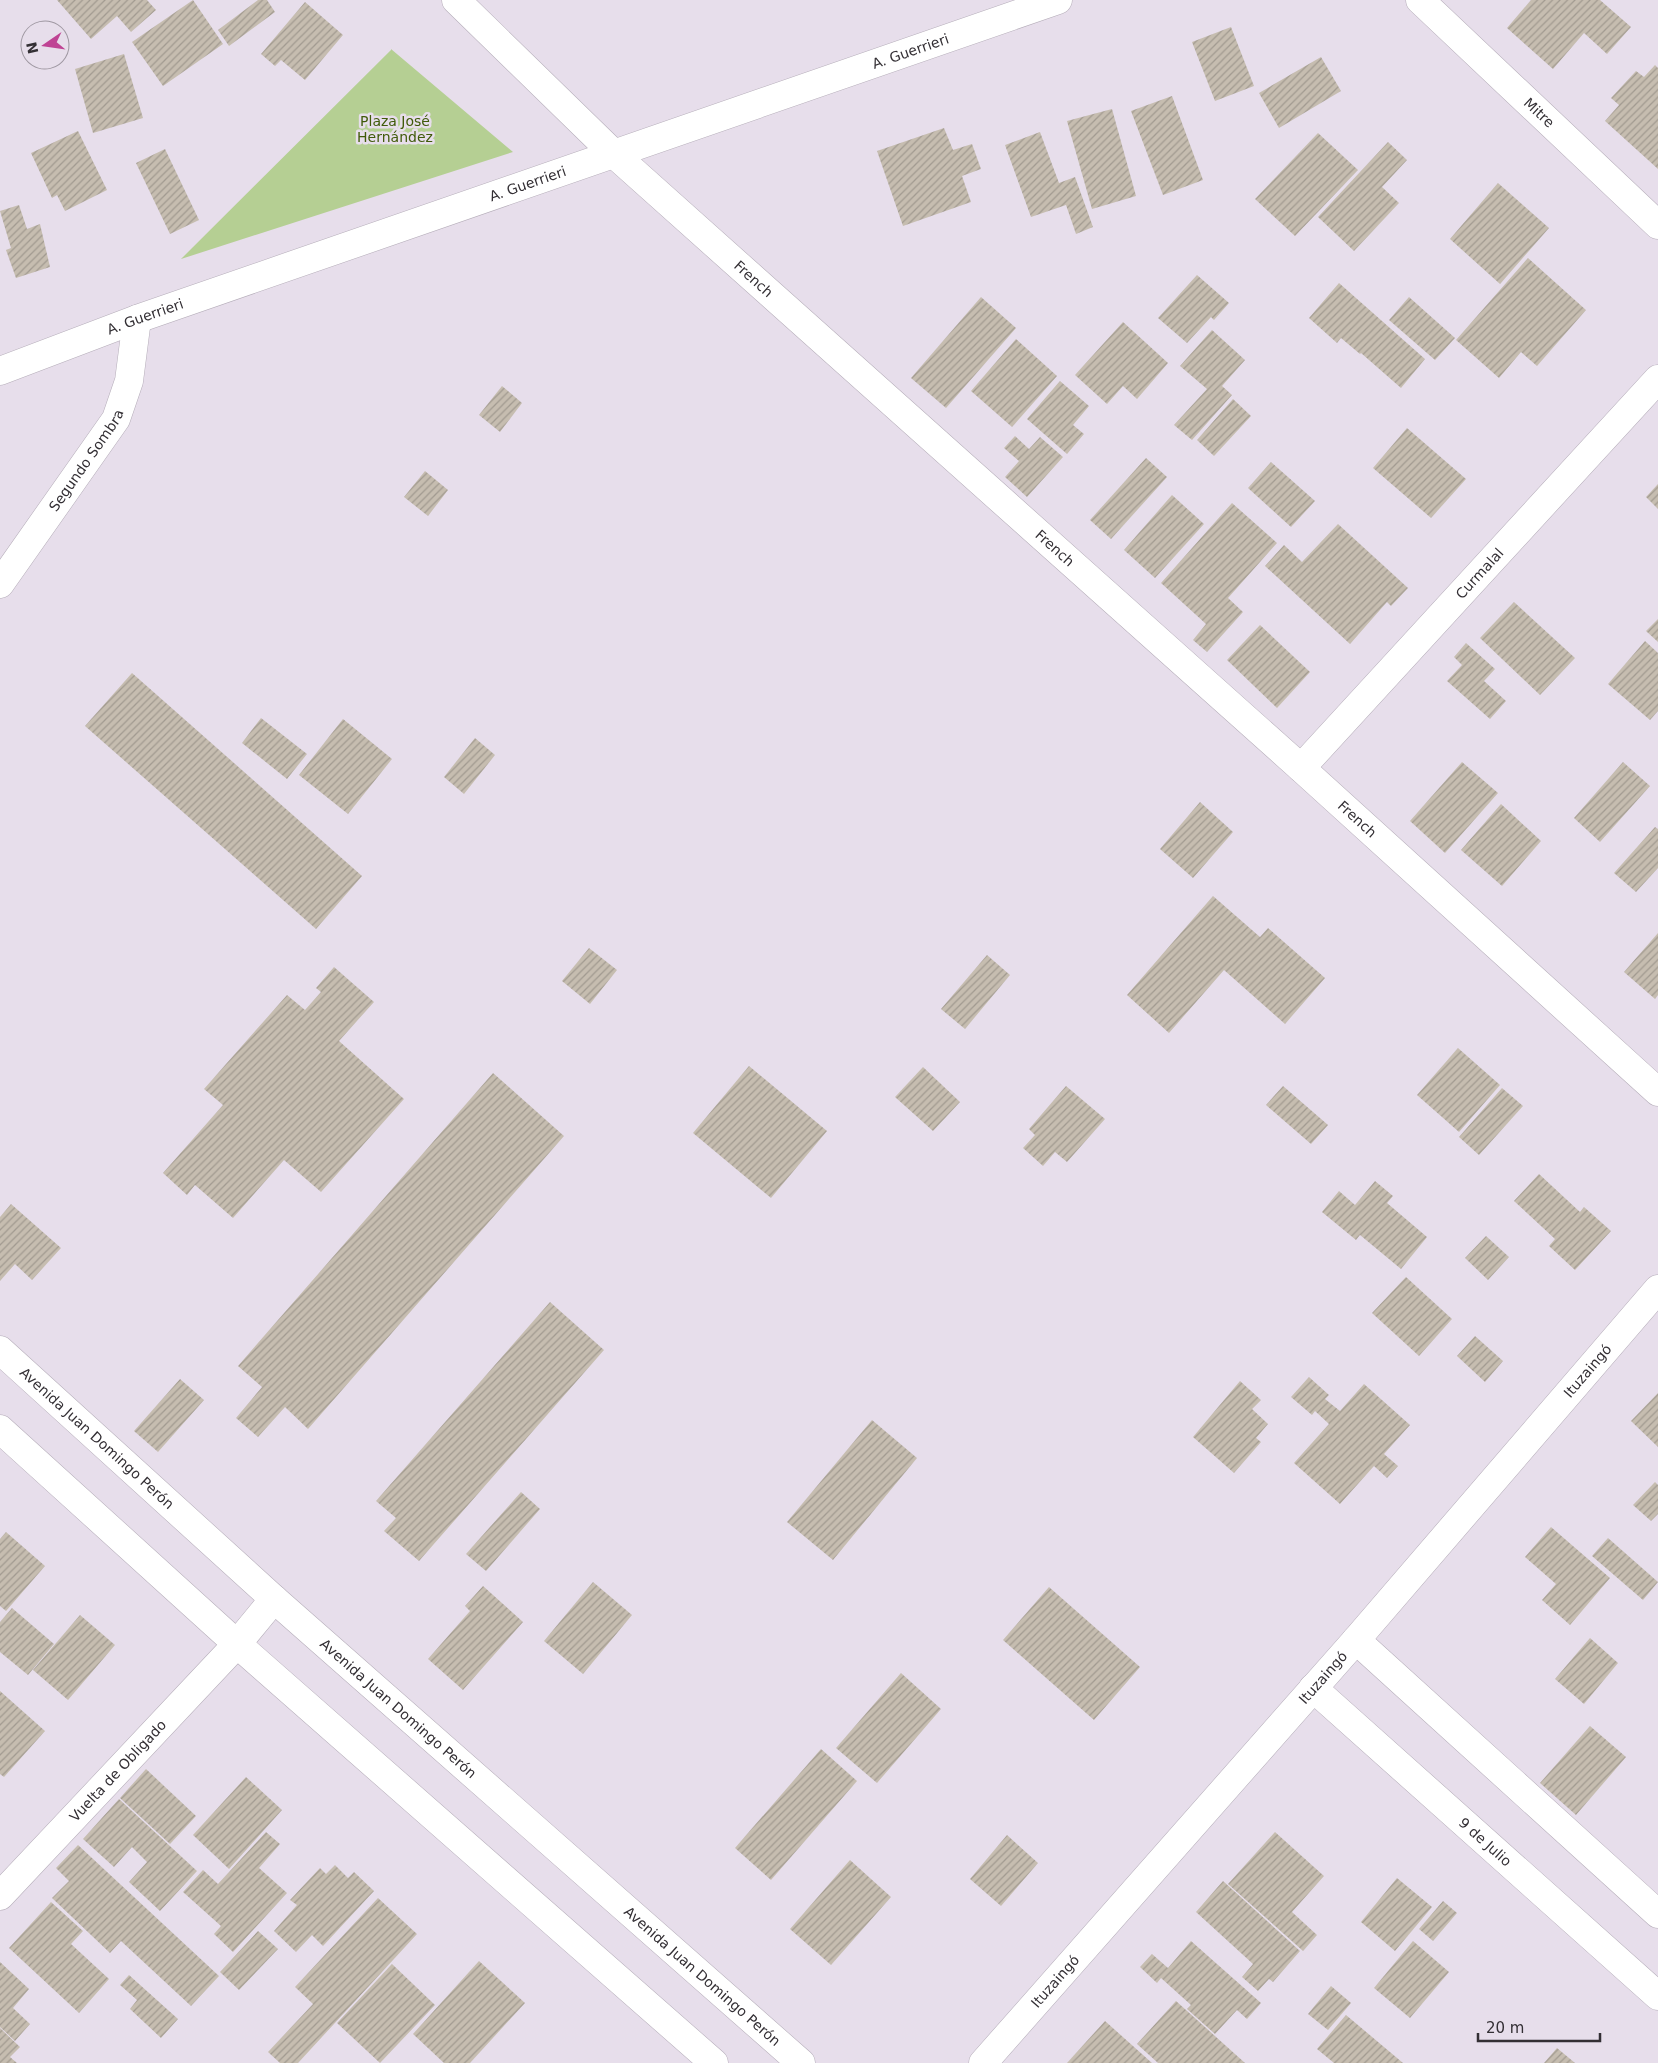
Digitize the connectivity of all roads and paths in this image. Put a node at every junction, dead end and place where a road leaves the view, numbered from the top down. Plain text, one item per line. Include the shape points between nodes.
1 (1058, 0) edge
2 (1420, 0) edge
3 (463, 2) edge
4 (614, 154) junction
5 (1658, 225) edge
6 (137, 319) junction
7 (0, 371) edge
8 (1658, 379) edge
9 (0, 584) edge
10 (1301, 768) junction
11 (1658, 1092) edge
12 (1658, 1290) edge
13 (0, 1350) edge
14 (0, 1429) edge
15 (274, 1599) junction
16 (1356, 1640) junction
17 (237, 1644) junction
18 (1312, 1688) junction
19 (0, 1896) edge
20 (1658, 1914) edge
21 (1658, 1996) edge
22 (714, 2063) edge
23 (801, 2063) edge
24 (983, 2063) edge

1 - 4 street, A. Guerrieri
2 - 5 street, Mitre
3 - 4 street, French
4 - 6 street, A. Guerrieri
4 - 10 street, French
6 - 7 street, A. Guerrieri
6 - 9 street, Segundo Sombra via 128,381 116,419
8 - 10 street, Curmalal
10 - 11 street, French
12 - 16 street, Ituzaingó
13 - 15 street, Avenida Juan Domingo Perón
14 - 17 street
15 - 17 street, Vuelta de Obligado
15 - 23 street, Avenida Juan Domingo Perón
16 - 18 street, Ituzaingó
16 - 20 street
17 - 19 street, Vuelta de Obligado
17 - 22 street
18 - 21 street, 9 de Julio
18 - 24 street, Ituzaingó

